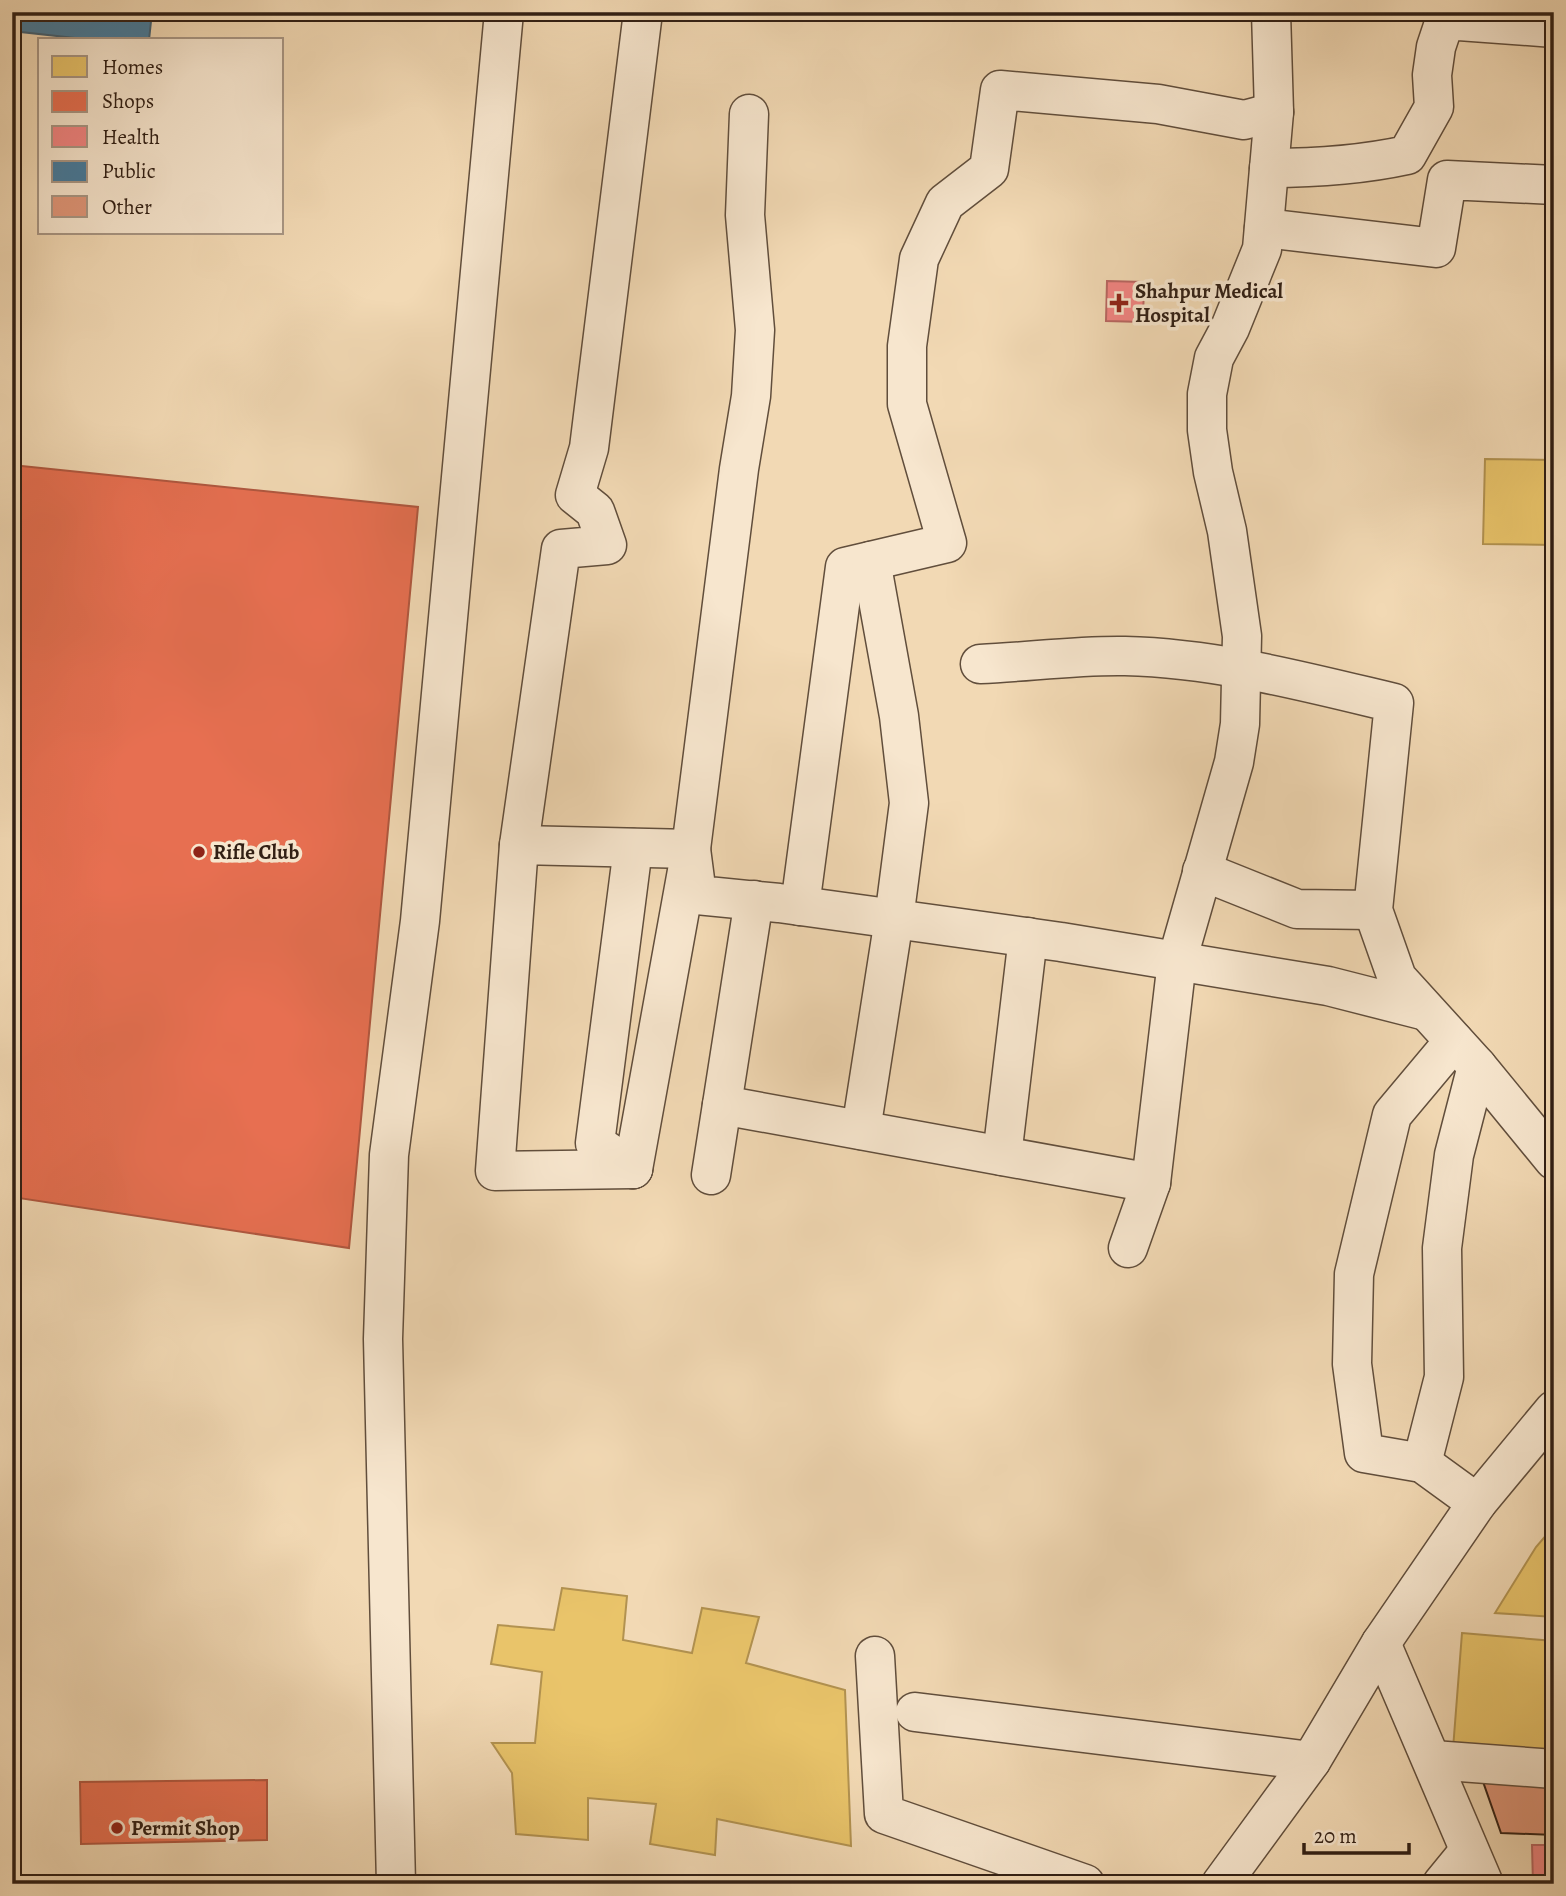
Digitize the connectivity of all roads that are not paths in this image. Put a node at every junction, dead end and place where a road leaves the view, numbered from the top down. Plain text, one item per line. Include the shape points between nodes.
1 (504, 12) edge
2 (643, 12) edge
3 (1271, 12) edge
4 (1554, 28) edge
5 (1274, 112) junction
6 (749, 114) dead end
7 (1269, 167) junction
8 (1554, 185) edge
9 (1264, 229) junction
10 (871, 561) junction
11 (980, 664) dead end
12 (1242, 670) junction
13 (519, 845) junction
14 (633, 848) junction
15 (691, 849) junction
16 (1202, 871) junction
17 (754, 901) junction
18 (800, 906) junction
19 (1373, 910) junction
20 (894, 919) junction
21 (1028, 937) junction
22 (1177, 961) junction
23 (1426, 1011) junction
24 (1466, 1053) junction
25 (722, 1105) junction
26 (861, 1130) junction
27 (1002, 1156) junction
28 (1554, 1160) edge
29 (633, 1169) junction
30 (711, 1175) dead end
31 (1151, 1183) junction
32 (1128, 1248) dead end
33 (1554, 1410) edge
34 (1422, 1463) junction
35 (1477, 1503) junction
36 (1381, 1643) junction
37 (875, 1656) dead end
38 (915, 1713) dead end
39 (1433, 1760) junction
40 (1311, 1761) junction
41 (1554, 1769) edge
42 (1476, 1867) edge
43 (396, 1884) edge
44 (1085, 1884) edge
45 (1221, 1884) edge
46 (1442, 1884) edge

1 - 43 street via 420,921 389,1155 383,1339
2 - 13 street via 589,448 575,495 595,511 607,545 561,549
3 - 5 street
4 - 7 street via 1445,20 1432,75 1434,107 1407,155 1370,163
5 - 7 street
5 - 10 street via 1244,120 1158,104 1000,90 989,169 945,203 919,259 907,346 907,404 947,543
6 - 15 street via 745,215 755,330 751,396
7 - 9 street
8 - 9 street via 1447,180 1436,248
9 - 12 street via 1262,249 1214,358 1207,394 1207,430 1236,591
10 - 18 street via 845,567
10 - 20 street via 899,716 909,803
11 - 12 street via 1125,656
12 - 16 street via 1234,762
12 - 19 street via 1394,703
13 - 14 street
13 - 29 street via 495,1171
14 - 15 street
14 - 29 street via 595,1143
15 - 17 street via 697,895
15 - 29 street
16 - 19 street via 1297,909
16 - 22 street
17 - 18 street
17 - 25 street
18 - 20 street
19 - 23 street via 1397,978
20 - 21 street
20 - 26 street
21 - 22 street
21 - 27 street
22 - 23 street via 1328,986
22 - 31 street
23 - 24 street
24 - 28 street
24 - 34 street via 1442,1248 1444,1377
24 - 34 street via 1392,1115 1354,1274 1352,1364 1364,1453
25 - 26 street
25 - 30 street
26 - 27 street
27 - 31 street
31 - 32 street
33 - 35 street
34 - 35 street
35 - 36 street
36 - 39 street
36 - 40 street
37 - 44 street via 884,1814
38 - 40 street
39 - 41 street
39 - 42 street
40 - 45 street
42 - 46 street

